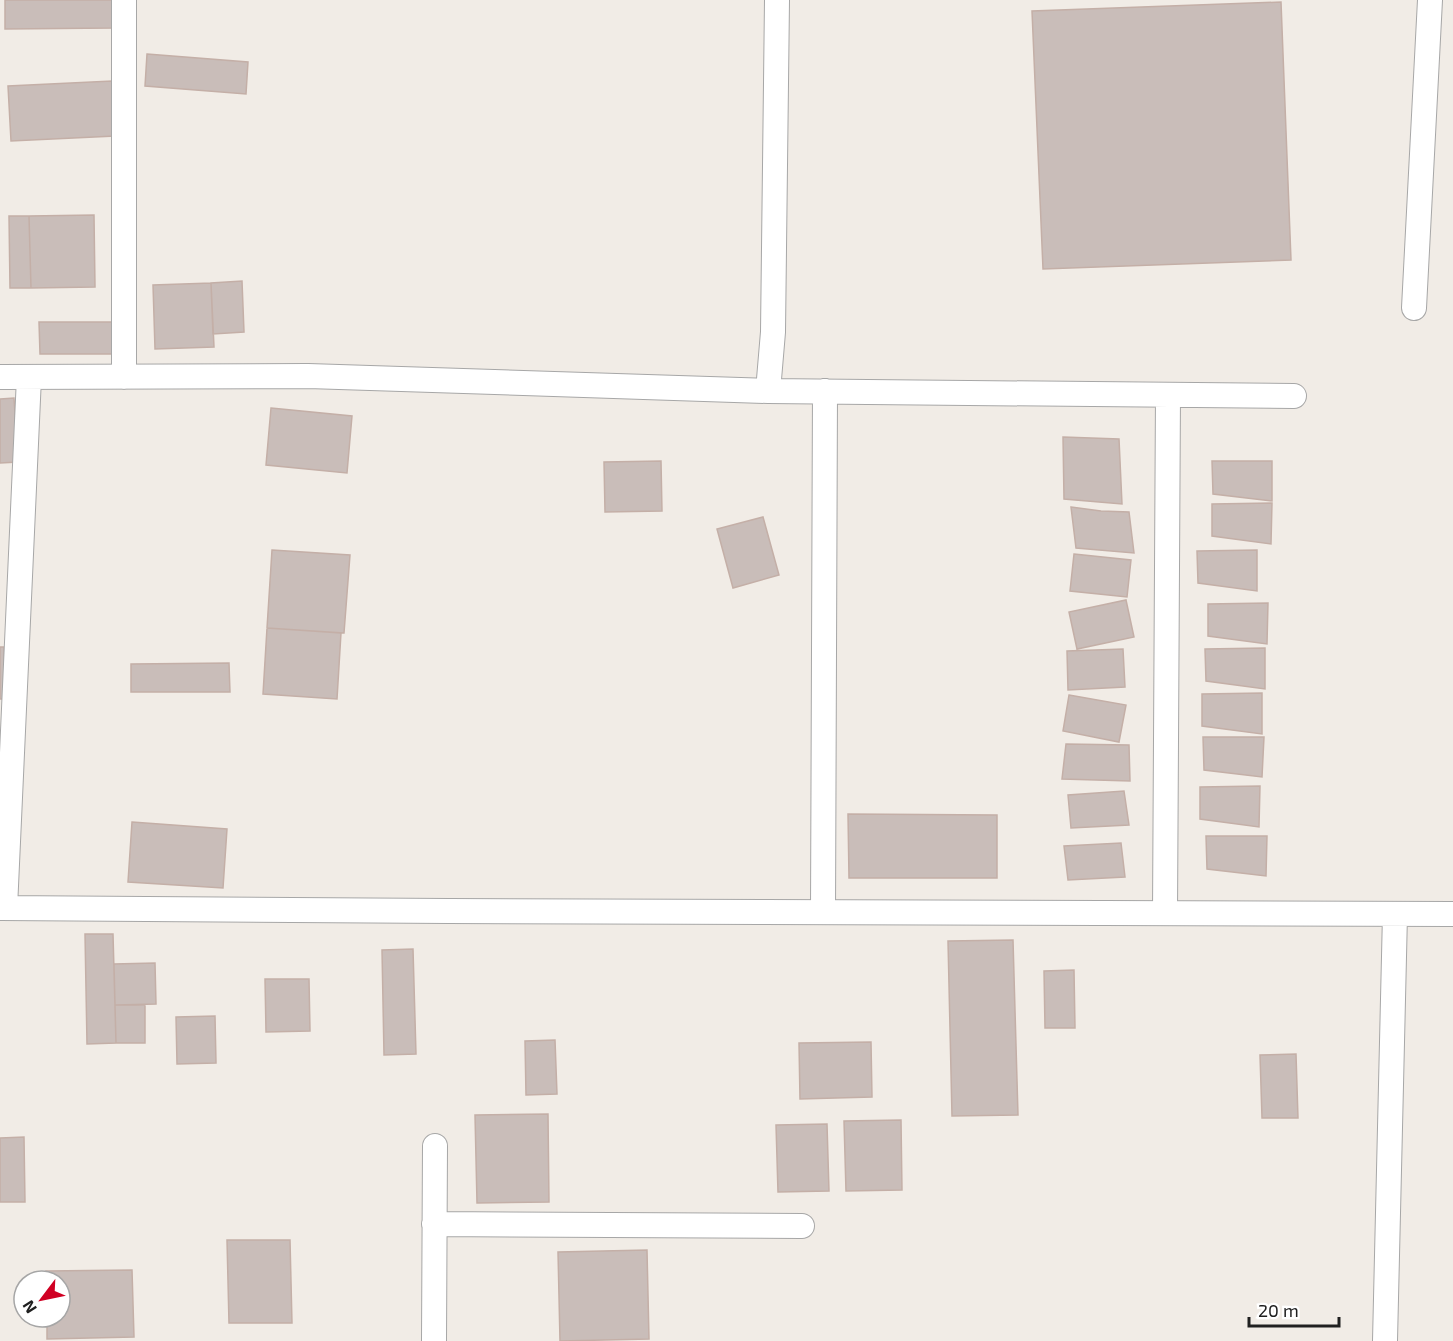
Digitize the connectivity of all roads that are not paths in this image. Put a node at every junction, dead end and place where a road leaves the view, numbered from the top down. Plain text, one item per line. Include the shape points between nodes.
1 (124, 0) edge
2 (777, 0) edge
3 (1430, 0) edge
4 (1414, 308) dead end
5 (0, 377) edge
6 (29, 377) junction
7 (124, 377) junction
8 (768, 391) junction
9 (825, 391) junction
10 (1168, 395) junction
11 (1294, 396) dead end
12 (3, 908) edge
13 (823, 912) junction
14 (1165, 913) junction
15 (1395, 914) junction
16 (1453, 914) edge
17 (435, 1146) dead end
18 (434, 1224) junction
19 (802, 1226) dead end
20 (434, 1341) edge
21 (1385, 1341) edge

1 - 7 street
2 - 8 street via 773,332
3 - 4 street
5 - 6 street
6 - 7 street
6 - 12 street
7 - 8 street via 308,376
8 - 9 street
9 - 10 street
9 - 13 street
10 - 11 street
10 - 14 street
12 - 13 street
13 - 14 street
14 - 15 street
15 - 16 street
15 - 21 street
17 - 18 street
18 - 19 street
18 - 20 street

